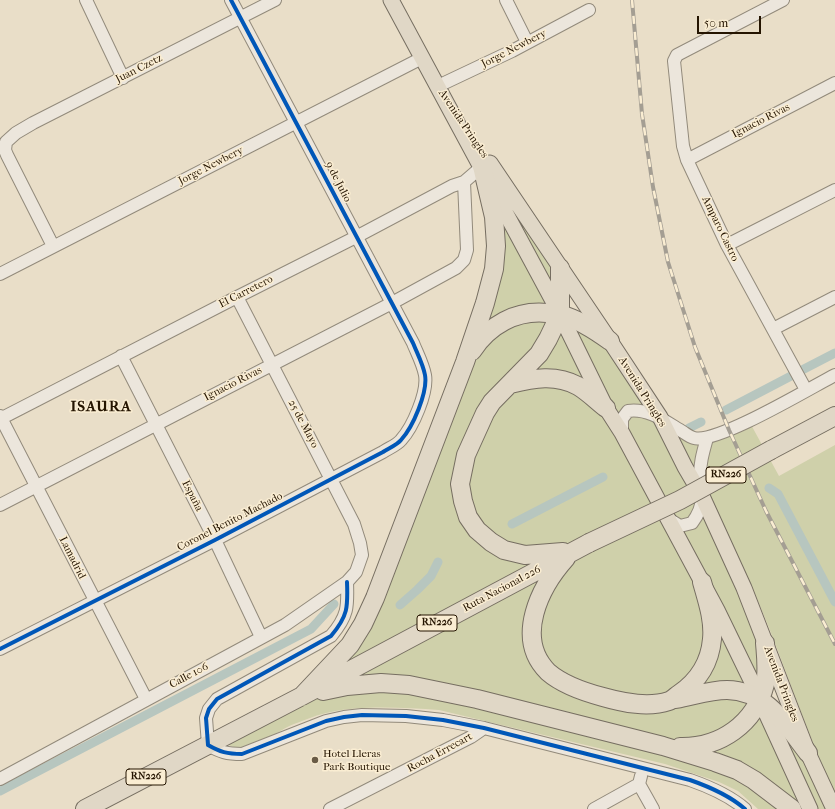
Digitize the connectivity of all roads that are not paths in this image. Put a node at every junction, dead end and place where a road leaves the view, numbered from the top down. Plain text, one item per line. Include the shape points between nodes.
1 (86, 0) edge
2 (231, 0) edge
3 (275, 0) edge
4 (391, 0) edge
5 (506, 0) edge
6 (783, 0) edge
7 (589, 10) dead end
8 (240, 18) junction
9 (527, 42) junction
10 (422, 58) junction
11 (123, 78) junction
12 (835, 83) edge
13 (438, 86) junction
14 (296, 122) junction
15 (686, 160) junction
16 (485, 164) junction
17 (464, 182) junction
18 (835, 190) edge
19 (356, 237) junction
20 (727, 245) junction
21 (53, 246) junction
22 (560, 268) junction
23 (0, 274) edge
24 (237, 297) junction
25 (835, 297) edge
26 (392, 303) junction
27 (560, 314) junction
28 (773, 329) junction
29 (610, 341) junction
30 (121, 356) junction
31 (465, 362) junction
32 (272, 364) junction
33 (425, 374) joint
34 (835, 375) edge
35 (510, 384) junction
36 (806, 390) junction
37 (606, 408) junction
38 (835, 416) edge
39 (660, 417) junction
40 (0, 418) edge
41 (155, 424) junction
42 (622, 433) junction
43 (707, 438) junction
44 (331, 479) junction
45 (35, 485) junction
46 (702, 496) junction
47 (0, 504) edge
48 (666, 518) junction
49 (214, 540) junction
50 (572, 551) junction
51 (362, 555) joint
52 (347, 582) junction
53 (702, 582) junction
54 (94, 600) junction
55 (261, 637) junction
56 (765, 643) junction
57 (0, 649) edge
58 (302, 696) junction
59 (759, 698) junction
60 (146, 699) junction
61 (670, 701) junction
62 (484, 728) junction
63 (208, 745) junction
64 (663, 746) junction
65 (808, 753) junction
66 (644, 769) junction
67 (0, 779) edge
68 (639, 784) junction
69 (85, 809) edge
70 (330, 809) edge
71 (594, 809) edge
72 (653, 809) edge
73 (745, 809) edge
74 (792, 809) edge
75 (810, 809) edge
76 (834, 809) edge

1 - 11 street
2 - 8 street, 9 de Julio
3 - 8 street, Juan Czetz
4 - 10 main road, Avenida Pringles
5 - 9 street
6 - 15 street, Amparo Castro via 677,55 674,61
7 - 9 street, Jorge Newbery
8 - 11 street, Juan Czetz
8 - 14 street, 9 de Julio
9 - 13 street, Jorge Newbery
10 - 13 main road, Avenida Pringles
10 - 14 street, Jorge Newbery
11 - 21 street, Juan Czetz via 16,132 6,142 7,155
12 - 15 street, Ignacio Rivas
13 - 16 main road, Avenida Pringles
14 - 19 street, 9 de Julio
14 - 21 street, Jorge Newbery
15 - 20 street, Amparo Castro
16 - 17 street, El Carretero
16 - 22 main road, Avenida Pringles
16 - 27 main road, Avenida Pringles
16 - 31 highway via 494,217 494,269
17 - 19 street, El Carretero
17 - 26 street, Ignacio Rivas via 467,250 464,260 456,268
18 - 20 street
19 - 24 street, El Carretero
19 - 26 street, 9 de Julio
20 - 28 street, Amparo Castro
21 - 23 street, Jorge Newbery
22 - 27 highway
22 - 29 main road, Avenida Pringles
24 - 30 street, El Carretero
24 - 32 street, 25 de Mayo
25 - 28 street
26 - 32 street, Ignacio Rivas
26 - 33 street, 9 de Julio via 413,343
27 - 29 highway via 592,328
27 - 31 highway via 528,312 512,317 491,330 477,344
27 - 35 highway via 539,354
27 - 37 main road, Avenida Pringles
28 - 36 street, Amparo Castro
29 - 39 main road, Avenida Pringles
30 - 40 street, El Carretero
30 - 41 street, España
31 - 58 highway via 363,624 350,646
32 - 41 street, Ignacio Rivas
32 - 44 street, 25 de Mayo
33 - 44 street, Coronel Benito Machado via 425,394 408,431 400,441
34 - 36 street
35 - 37 highway via 549,377 564,380 579,387
35 - 50 highway via 485,413 466,455 460,484 462,501 468,517 477,530 504,550 525,555
36 - 43 street via 749,421
37 - 42 main road, Avenida Pringles
38 - 50 highway, Ruta Nacional 226 / RN226, bridge via 680,500
39 - 42 street via 636,410 628,412 622,419
39 - 43 street via 693,438
39 - 46 main road, Avenida Pringles
40 - 45 street, Lamadrid
41 - 45 street, Ignacio Rivas
41 - 49 street, España
42 - 48 main road, Avenida Pringles
43 - 46 street via 701,463
44 - 49 street, Coronel Benito Machado
44 - 51 street, 25 de Mayo via 354,524
45 - 47 street, Ignacio Rivas
45 - 54 street, Lamadrid
46 - 48 street via 697,517 692,523 680,526
46 - 56 main road, Avenida Pringles via 744,588
48 - 53 main road, Avenida Pringles
49 - 54 street, Coronel Benito Machado
49 - 55 street, España
50 - 58 highway, Ruta Nacional 226 / RN226
50 - 61 highway via 555,570 538,602 531,638 541,662 548,672 561,681 586,692 633,704 646,705
51 - 52 street, Calle 106 via 356,572
52 - 55 street, Calle 106 via 285,625
52 - 63 street via 348,604 344,617 331,636 217,699 206,718
53 - 59 main road, Avenida Pringles
53 - 61 highway via 710,608 712,638 708,660 688,688
54 - 57 street, Coronel Benito Machado
54 - 60 street, Lamadrid
55 - 60 street, Calle 106
56 - 59 highway via 765,684
56 - 65 main road, Avenida Pringles
58 - 63 highway, Ruta Nacional 226 / RN226
58 - 64 highway via 347,686 409,684
59 - 61 highway via 744,692 728,690
59 - 64 highway via 739,728 724,737 696,747
59 - 65 highway via 780,716
59 - 75 main road, Avenida Pringles
60 - 67 street, Calle 106
62 - 63 street via 426,717 362,715 326,721 242,754 228,754
62 - 66 street
62 - 70 street, Rocha Errecart
63 - 69 highway, Ruta Nacional 226 / RN226
64 - 74 highway via 736,770 754,780
65 - 76 main road, Avenida Pringles
66 - 68 street
66 - 73 street via 709,787 725,794
68 - 71 street
68 - 72 street

